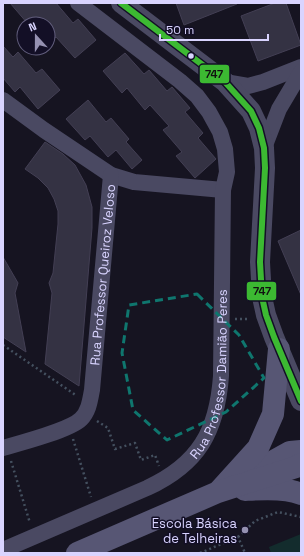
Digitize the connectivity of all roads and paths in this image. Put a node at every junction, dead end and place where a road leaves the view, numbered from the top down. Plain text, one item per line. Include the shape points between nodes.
1 (78, 3) edge
2 (121, 3) edge
3 (301, 67) edge
4 (301, 72) edge
5 (225, 82) junction
6 (3, 100) edge
7 (264, 148) junction
8 (111, 175) junction
9 (223, 190) junction
10 (279, 349) junction
11 (301, 401) edge
12 (70, 427) junction
13 (5, 447) edge
14 (301, 451) edge
15 (301, 464) edge
16 (218, 492) junction
17 (301, 494) edge
18 (95, 511) junction
19 (301, 517) edge
20 (34, 537) junction
21 (238, 537) junction
22 (3, 550) edge
23 (77, 553) edge
24 (200, 553) edge
25 (245, 553) edge

1 - 9 street, Rua Professor Damião Peres via 197,96 220,132 225,149 227,172
2 - 5 street
3 - 5 street via 248,86
4 - 7 street via 279,110
5 - 7 street via 251,111
6 - 8 street, Rua Professor Queiroz Veloso
7 - 10 street via 260,276 266,315
8 - 9 street via 138,183
8 - 12 street, Rua Professor Queiroz Veloso via 90,403 83,417
9 - 18 street, Rua Professor Damião Peres via 221,376 213,419 200,449 179,470 156,484
10 - 11 street
10 - 16 main road via 274,414 258,448
12 - 13 street, Rua Professor Queiroz Veloso
12 - 18 path
13 - 20 path
14 - 16 main road via 290,452
15 - 16 main road
16 - 17 main road via 264,489 296,491
16 - 23 main road
18 - 20 street, Rua Professor Damião Peres
19 - 21 path via 278,512 255,520
20 - 22 street, Rua Professor Damião Peres
21 - 24 path
21 - 25 path

